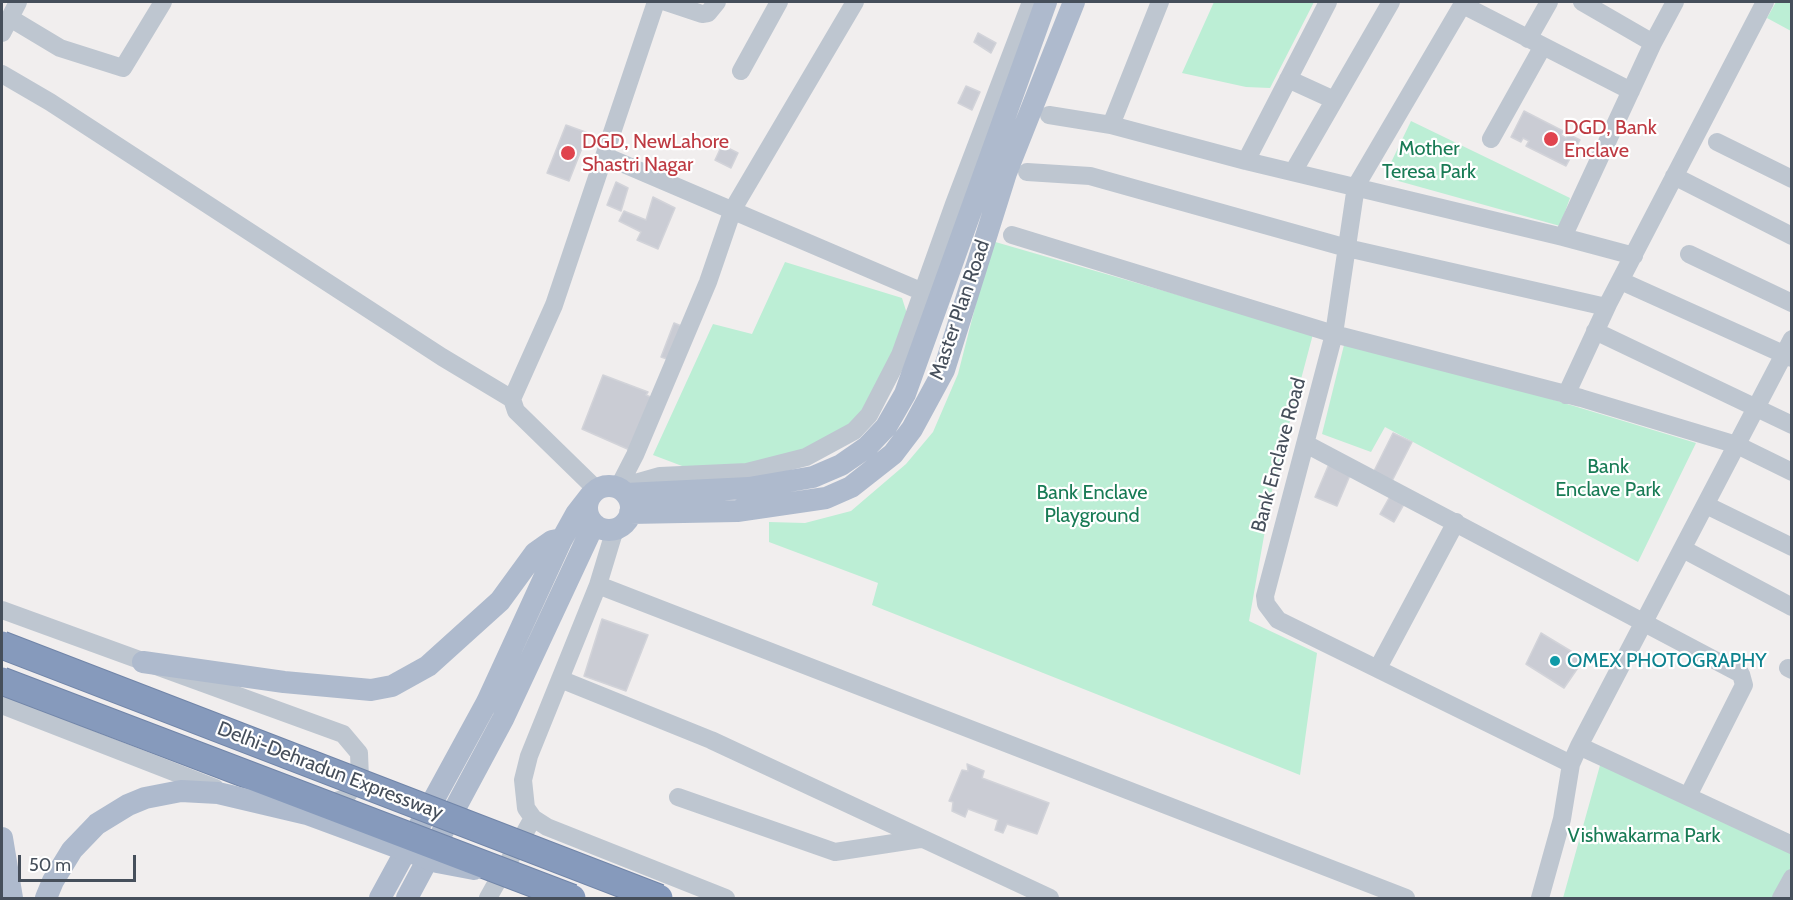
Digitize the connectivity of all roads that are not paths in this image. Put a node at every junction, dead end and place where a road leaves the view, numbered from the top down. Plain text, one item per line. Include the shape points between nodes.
1 (18, 2) edge
2 (163, 2) edge
3 (656, 2) edge
4 (666, 2) edge
5 (717, 2) edge
6 (779, 2) edge
7 (855, 2) edge
8 (1031, 2) edge
9 (1047, 2) edge
10 (1074, 2) edge
11 (1160, 2) edge
12 (1328, 2) edge
13 (1391, 2) edge
14 (1549, 2) edge
15 (1582, 2) edge
16 (1675, 2) edge
17 (1765, 2) edge
18 (1463, 3) edge
19 (6, 26) edge
20 (1536, 43) junction
21 (1653, 43) junction
22 (741, 71) dead end
23 (2, 74) edge
24 (1288, 79) junction
25 (1631, 91) junction
26 (1334, 100) junction
27 (1049, 115) dead end
28 (1111, 125) junction
29 (1491, 140) dead end
30 (1718, 142) dead end
31 (605, 156) junction
32 (1246, 160) junction
33 (1027, 172) dead end
34 (1293, 172) junction
35 (1674, 176) junction
36 (1791, 179) edge
37 (1356, 186) junction
38 (733, 209) junction
39 (1012, 235) dead end
40 (1791, 236) edge
41 (1563, 237) junction
42 (948, 247) junction
43 (1347, 248) junction
44 (1689, 254) dead end
45 (1634, 256) junction
46 (1621, 281) junction
47 (923, 292) junction
48 (1791, 303) edge
49 (1606, 307) junction
50 (1594, 331) junction
51 (1334, 334) junction
52 (1789, 350) edge
53 (1566, 395) junction
54 (512, 399) junction
55 (1756, 407) junction
56 (1791, 425) edge
57 (1306, 444) junction
58 (1737, 445) junction
59 (1791, 472) edge
60 (610, 505) junction
61 (1706, 505) junction
62 (1456, 522) junction
63 (562, 539) junction
64 (1791, 548) edge
65 (1683, 549) junction
66 (598, 585) junction
67 (1790, 603) edge
68 (2, 610) edge
69 (1645, 621) junction
70 (2, 645) edge
71 (143, 662) junction
72 (1378, 668) junction
73 (560, 680) junction
74 (2, 681) edge
75 (2, 705) edge
76 (1579, 746) junction
77 (1571, 764) junction
78 (678, 796) dead end
79 (1688, 796) junction
80 (540, 822) junction
81 (2, 838) edge
82 (920, 839) junction
83 (1791, 845) edge
84 (518, 878) junction
85 (1791, 879) edge
86 (411, 890) edge
87 (12, 898) edge
88 (46, 898) edge
89 (380, 898) edge
90 (488, 898) edge
91 (537, 898) edge
92 (572, 898) edge
93 (659, 898) edge
94 (726, 898) edge
95 (1050, 898) edge
96 (1406, 898) edge
97 (1540, 898) edge
98 (1781, 898) edge

1 - 19 street
2 - 19 street via 123,68
3 - 31 street
4 - 5 street via 702,14
6 - 22 street
7 - 38 street
8 - 42 street
9 - 42 main road
10 - 60 main road, Master Plan Road via 1006,173 944,370 912,429 893,454 851,487 826,498 737,511
11 - 28 street
12 - 24 street
13 - 26 street
14 - 20 street
15 - 21 street
16 - 21 street
17 - 35 street
18 - 20 street
18 - 37 street, Bank Enclave Road
20 - 25 street
20 - 29 street
21 - 25 street
23 - 54 street
24 - 26 street
24 - 32 street
25 - 41 street
26 - 34 street
27 - 28 street
28 - 32 street
30 - 36 street
31 - 38 street
31 - 54 street via 554,305
32 - 34 street
33 - 43 street via 1090,176
34 - 37 street
35 - 40 street
35 - 45 street
37 - 41 street
37 - 43 street, Bank Enclave Road
38 - 47 street
38 - 60 street via 708,282
39 - 51 street
41 - 45 street
42 - 47 street
42 - 60 main road via 906,394 886,427 867,447 841,465 813,477
43 - 49 street
43 - 51 street, Bank Enclave Road
44 - 48 street
45 - 46 street
46 - 49 street
46 - 52 street
47 - 60 street via 900,355 869,415 854,431 806,457 747,471 660,476
49 - 50 street
50 - 53 street
50 - 55 street
51 - 53 street
51 - 57 street, Bank Enclave Road
52 - 55 street
53 - 58 street
54 - 60 street via 516,411
55 - 56 street
55 - 58 street
57 - 62 street
57 - 72 street, Bank Enclave Road via 1266,604 1278,620
58 - 59 street
58 - 61 street
60 - 63 main road via 576,514
60 - 66 street
60 - 86 main road via 503,719
61 - 64 street
61 - 65 street
62 - 69 street
62 - 72 street
63 - 71 main road via 535,553 500,601 428,666 392,686 371,690 306,684
63 - 89 main road via 487,702
65 - 67 street
65 - 69 street
66 - 73 street
66 - 96 street
68 - 71 street
69 - 76 street
69 - 79 street via 1743,676 1744,685
70 - 93 highway, Delhi-Dehradun Expressway, bridge
71 - 75 street via 343,735 355,746 361,761 356,786 345,798 330,805 253,802 143,763
72 - 77 street, Bank Enclave Road
73 - 80 street via 523,780 526,808
73 - 82 street via 711,740
74 - 84 highway, Delhi-Dehradun Expressway, bridge
76 - 77 street
76 - 79 street
77 - 97 street via 1562,819
78 - 82 street via 835,852
79 - 83 street
80 - 90 street
80 - 91 street via 533,877
80 - 94 street
81 - 87 main road
82 - 95 street
84 - 88 main road, bridge via 437,862 307,814 218,793 181,791 128,805 97,824 61,865
84 - 92 highway, Delhi-Dehradun Expressway, bridge
85 - 98 street

